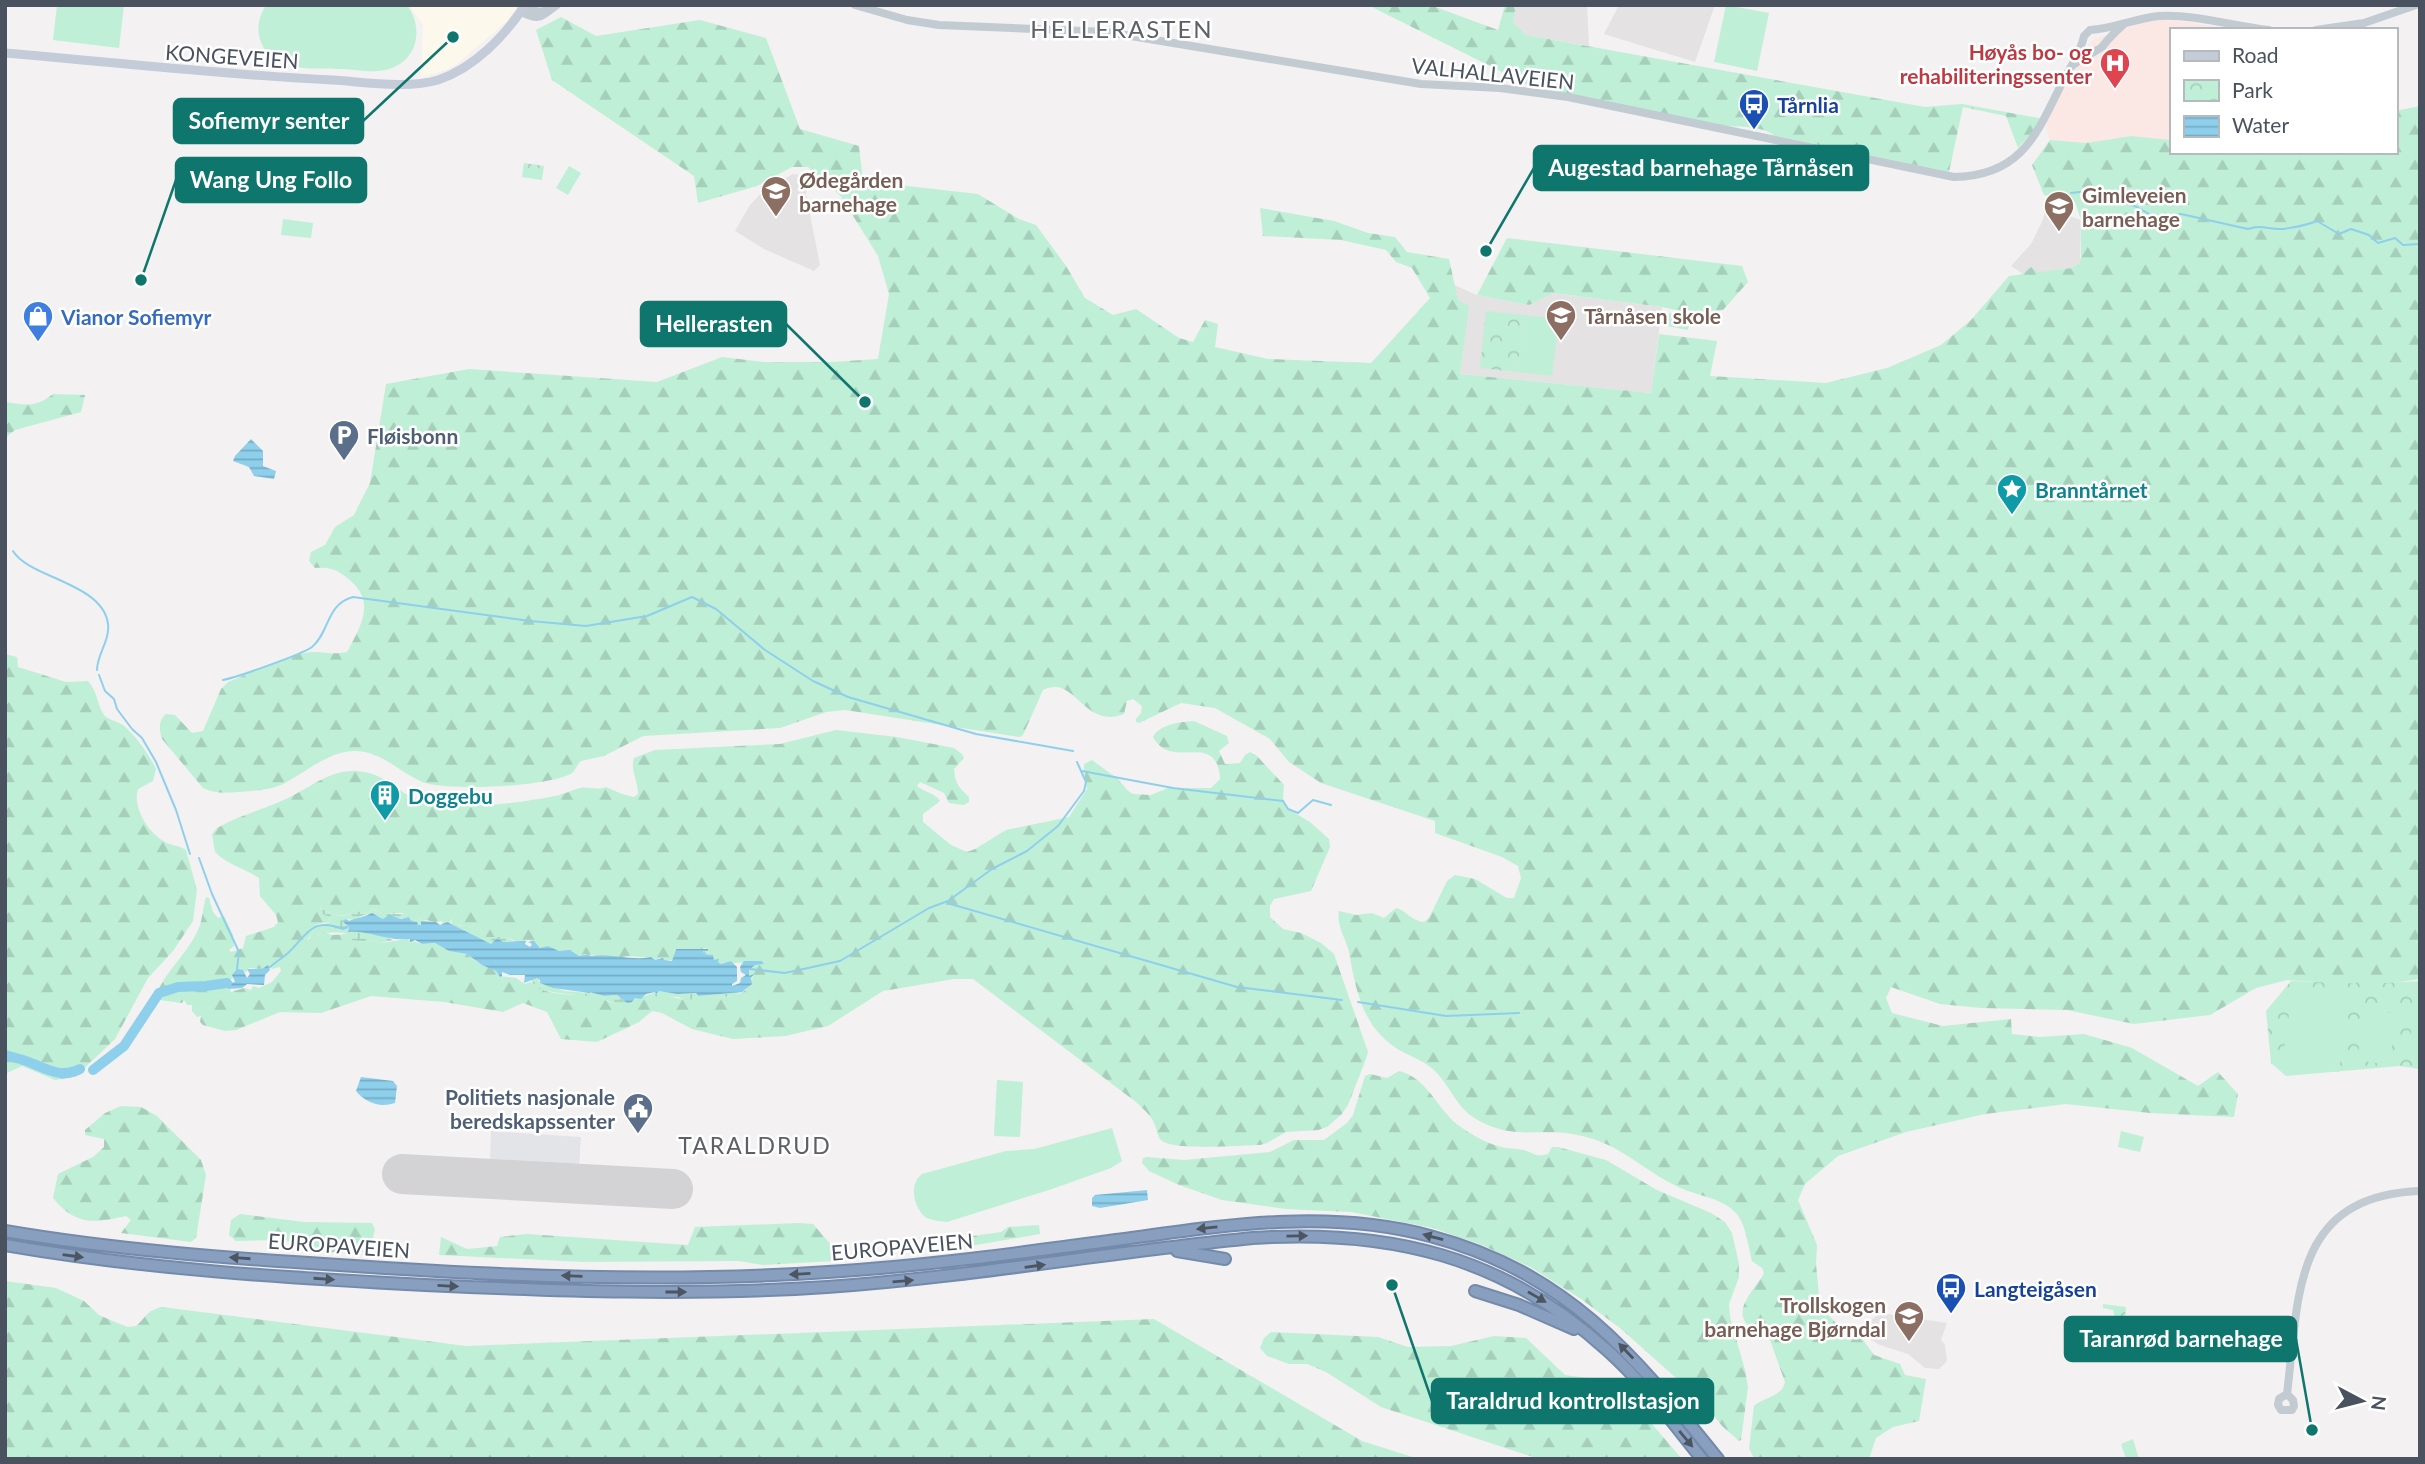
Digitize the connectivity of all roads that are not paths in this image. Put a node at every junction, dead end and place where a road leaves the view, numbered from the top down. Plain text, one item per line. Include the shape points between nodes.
1 (855, 5) edge
2 (2416, 5) edge
3 (524, 8) edge
4 (553, 8) edge
5 (2123, 25) junction
6 (2254, 28) edge
7 (2330, 28) edge
8 (2098, 31) junction
9 (2083, 41) junction
10 (2104, 42) junction
11 (2093, 51) junction
12 (7, 54) edge
13 (2070, 67) junction
14 (2420, 1191) edge
15 (5, 1231) edge
16 (5, 1245) edge
17 (1156, 1249) junction
18 (1225, 1259) dead end
19 (1475, 1291) dead end
20 (1591, 1337) junction
21 (2283, 1396) junction
22 (1702, 1459) edge
23 (1718, 1459) edge

1 - 13 street, VALHALLAVEIEN via 939,25 1107,32 1421,84 1568,97 1954,177 1992,171 2024,151
2 - 7 street via 2364,23
3 - 4 street via 538,18
3 - 12 main road, KONGEVEIEN via 469,64 432,82 412,84
5 - 6 street via 2167,16
5 - 8 street
5 - 10 street
8 - 9 street via 2088,32
8 - 10 street
9 - 11 street
9 - 13 street, VALHALLAVEIEN
10 - 11 street
11 - 13 street, VALHALLAVEIEN
14 - 21 street via 2389,1193 2360,1202 2338,1217 2316,1243 2302,1278
23 -> 15 highway, EUROPAVEIEN via 1617,1341 1556,1292 1454,1243 1368,1224 1264,1222 935,1263 691,1278 319,1264 131,1248
16 -> 17 highway, EUROPAVEIEN via 150,1265 280,1276 660,1292 904,1281
17 - 18 highway
17 -> 20 highway, EUROPAVEIEN via 1298,1236 1396,1244 1450,1257 1497,1276 1548,1304
19 - 20 highway
20 -> 22 highway, EUROPAVEIEN via 1631,1375
21 - 21 street via 2294,1402 2292,1410 2284,1412 2278,1407

